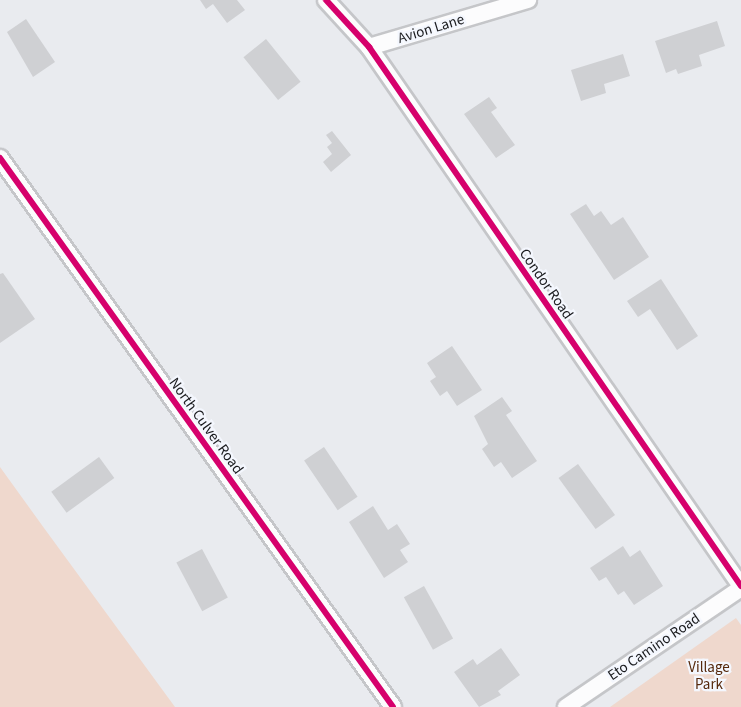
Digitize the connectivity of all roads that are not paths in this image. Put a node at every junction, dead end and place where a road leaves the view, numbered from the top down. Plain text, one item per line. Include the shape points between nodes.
1 (326, 0) edge
2 (528, 0) edge
3 (369, 47) junction
4 (0, 158) edge
5 (741, 587) edge
6 (393, 707) edge
7 (566, 707) edge

1 - 3 street, Condor Road
2 - 3 street, Avion Lane
3 - 5 street, Condor Road
4 - 6 street, North Culver Road
5 - 7 street, Eto Camino Road

